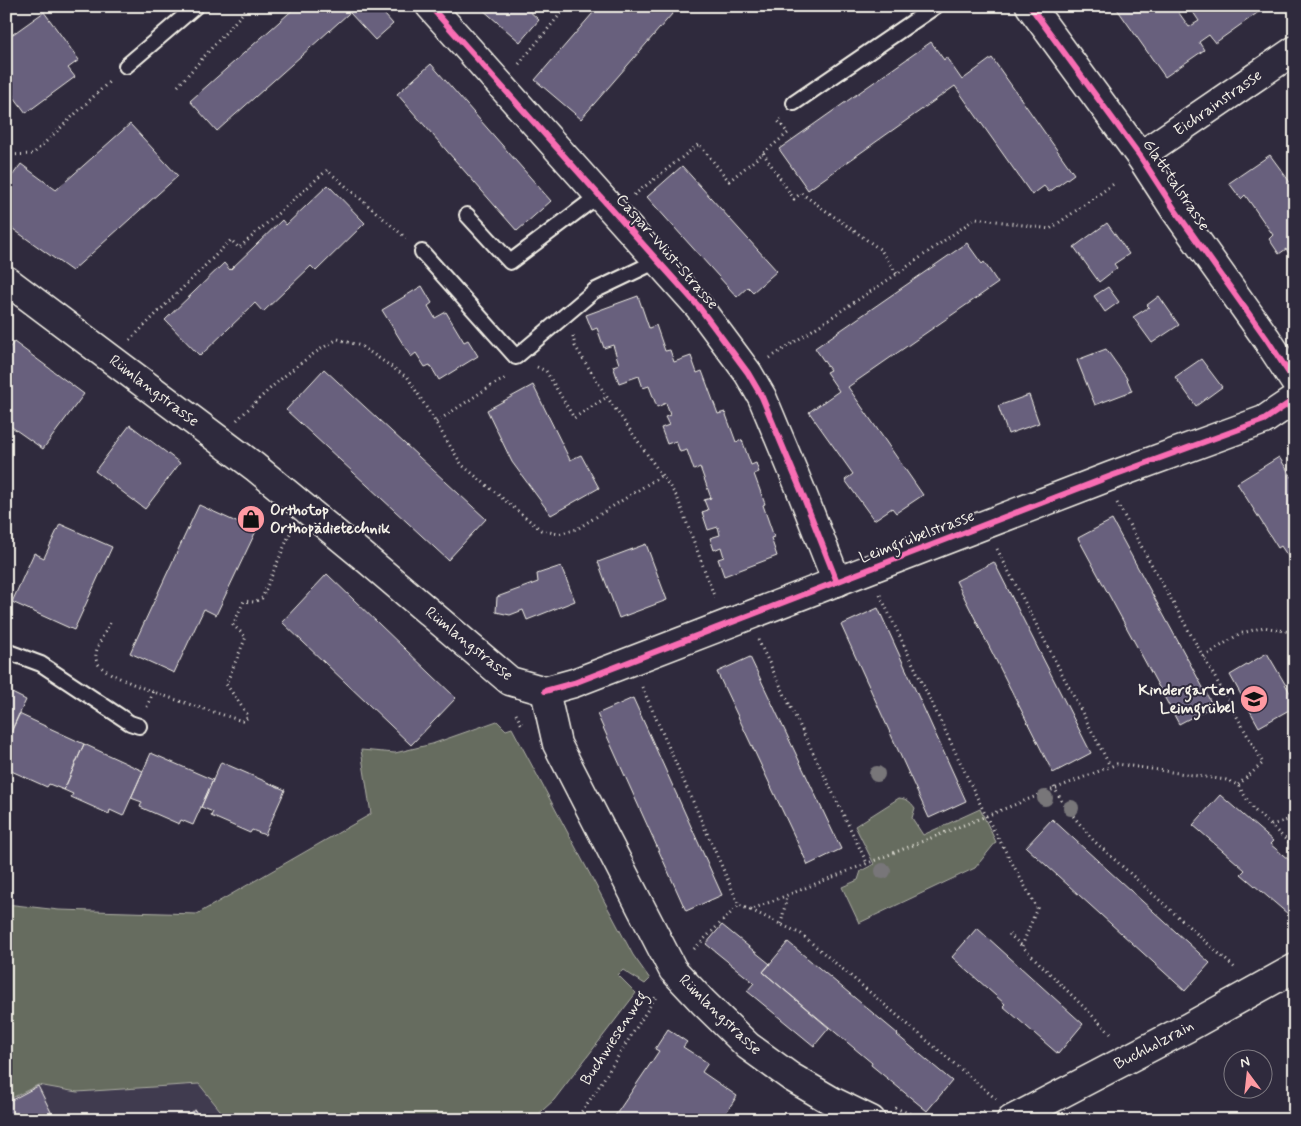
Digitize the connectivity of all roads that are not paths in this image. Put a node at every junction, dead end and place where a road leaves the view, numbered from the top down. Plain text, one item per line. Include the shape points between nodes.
1 (196, 6) edge
2 (430, 6) edge
3 (936, 6) edge
4 (1030, 6) edge
5 (1295, 50) edge
6 (126, 66) road end
7 (794, 103) road end
8 (1140, 156) junction
9 (599, 195) junction
10 (467, 215) dead end
11 (422, 252) road end
12 (657, 261) junction
13 (6, 280) edge
14 (1295, 382) edge
15 (1295, 399) edge
16 (837, 582) junction
17 (6, 651) edge
18 (545, 691) junction
19 (142, 720) road end
20 (1295, 968) edge
21 (1006, 1111) edge
22 (881, 1113) edge

1 - 6 lane
2 - 9 street, Caspar-Wüst-Strasse
3 - 7 lane
4 - 8 street, Glatttalstrasse
5 - 8 street, Eichrainstrasse
8 - 14 street, Glatttalstrasse
9 - 10 lane via 510,262
9 - 12 street, Caspar-Wüst-Strasse
11 - 12 lane via 516,357 594,291
12 - 16 street, Caspar-Wüst-Strasse via 699,307 762,397
13 - 18 street, Rümlangstrasse via 255,467 510,682
15 - 16 street, Leimgrübelstrasse via 1264,420
16 - 18 street, Leimgrübelstrasse via 574,683
17 - 19 lane via 41,664 130,723
18 - 22 street, Rümlangstrasse via 557,744 684,958 703,1002 748,1046 791,1077 832,1101
20 - 21 street, Buchholzrain via 1187,1028

